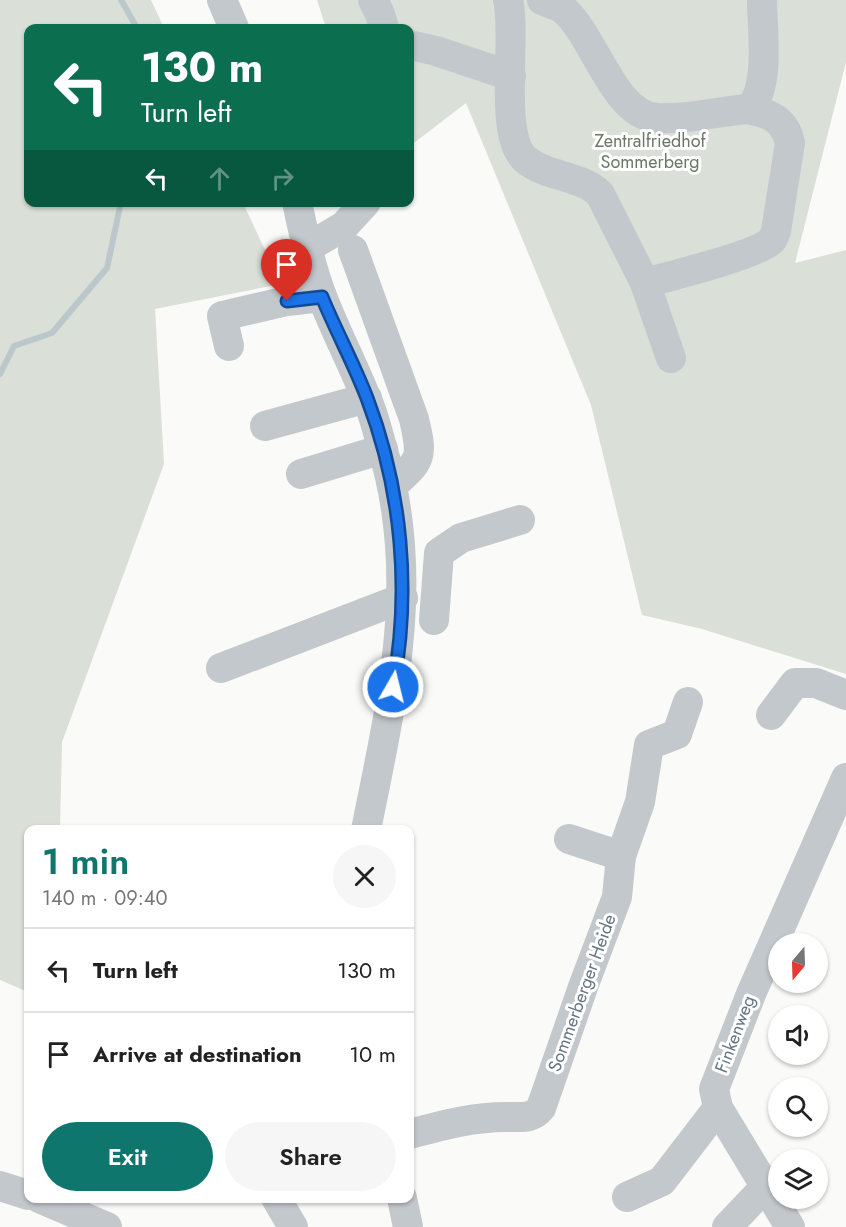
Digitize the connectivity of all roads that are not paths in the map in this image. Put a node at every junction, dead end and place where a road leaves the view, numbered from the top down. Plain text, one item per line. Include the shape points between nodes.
1 (222, 0) edge
2 (373, 0) edge
3 (508, 0) edge
4 (542, 0) edge
5 (762, 0) edge
6 (232, 24) edge
7 (383, 24) edge
8 (414, 46) edge
9 (511, 76) junction
10 (749, 109) junction
11 (298, 207) edge
12 (361, 207) edge
13 (307, 248) junction
14 (353, 250) dead end
15 (645, 283) junction
16 (322, 297) junction
17 (229, 346) dead end
18 (671, 358) dead end
19 (367, 398) junction
20 (265, 426) dead end
21 (383, 449) junction
22 (301, 474) dead end
23 (392, 486) junction
24 (520, 520) dead end
25 (403, 598) junction
26 (434, 620) dead end
27 (221, 668) dead end
28 (846, 695) edge
29 (688, 702) dead end
30 (771, 715) dead end
31 (846, 778) edge
32 (367, 825) edge
33 (569, 839) dead end
34 (621, 856) junction
35 (718, 1108) junction
36 (414, 1133) edge
37 (0, 1186) edge
38 (766, 1186) junction
39 (24, 1194) edge
40 (627, 1197) dead end
41 (51, 1203) edge
42 (279, 1203) edge
43 (403, 1203) edge
44 (107, 1227) edge
45 (293, 1227) edge
46 (408, 1227) edge
47 (727, 1227) edge
48 (790, 1227) edge

1 - 6 street
2 - 7 street
3 - 9 street
4 - 10 street via 561,8 574,22 625,101 637,112 655,118
5 - 10 street via 761,86
8 - 9 street
9 - 15 street via 510,118 522,157 535,167 583,182 600,194
10 - 15 street via 781,122 787,130 789,143 776,231 771,240 721,261
11 - 13 street
12 - 13 street via 344,226
13 - 16 street
14 - 23 street via 418,436 417,463
15 - 18 street
16 - 17 street via 222,316
16 - 19 street
19 - 20 street
19 - 21 street
21 - 22 street
21 - 23 street
23 - 25 street
24 - 26 street via 461,538 439,553
25 - 27 street
25 - 32 street via 397,669
28 - 30 street via 816,683 795,683
29 - 34 street, Sommerberger Heide via 677,734 649,745 640,802
31 - 35 street, Finkenweg via 714,1089
33 - 34 street
34 - 36 street, Sommerberger Heide via 617,897 538,1113 454,1122
35 - 38 street
35 - 40 street via 662,1181
37 - 39 street
38 - 47 street
38 - 48 street
41 - 44 street
42 - 45 street
43 - 46 street

